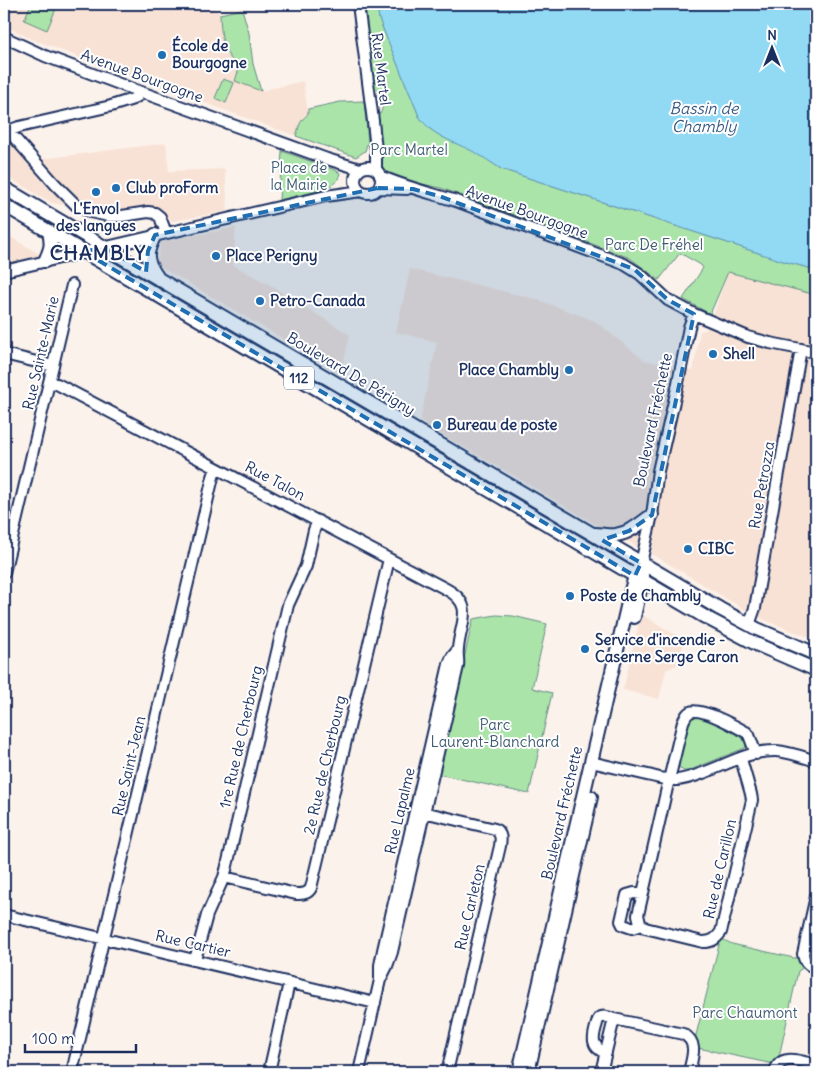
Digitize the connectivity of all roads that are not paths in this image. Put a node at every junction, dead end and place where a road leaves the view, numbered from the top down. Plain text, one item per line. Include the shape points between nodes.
1 (358, 4) edge
2 (4, 37) edge
3 (140, 92) junction
4 (6, 128) edge
5 (374, 138) junction
6 (327, 159) junction
7 (362, 168) junction
8 (378, 173) junction
9 (355, 180) junction
10 (4, 188) edge
11 (378, 188) junction
12 (413, 189) junction
13 (361, 191) junction
14 (326, 196) junction
15 (4, 205) edge
16 (49, 231) junction
17 (161, 234) junction
18 (104, 247) junction
19 (84, 252) junction
20 (45, 261) junction
21 (4, 270) edge
22 (159, 280) junction
23 (72, 286) dead end
24 (694, 314) junction
25 (801, 349) junction
26 (816, 352) edge
27 (4, 354) edge
28 (53, 366) junction
29 (49, 382) junction
30 (216, 468) junction
31 (652, 515) junction
32 (318, 521) junction
33 (592, 534) junction
34 (389, 559) junction
35 (641, 563) junction
36 (4, 573) edge
37 (638, 578) junction
38 (463, 625) joint
39 (749, 625) junction
40 (816, 654) edge
41 (816, 670) edge
42 (756, 754) junction
43 (741, 758) junction
44 (816, 761) edge
45 (595, 763) junction
46 (669, 780) junction
47 (420, 812) junction
48 (224, 877) junction
49 (643, 894) junction
50 (816, 896) edge
51 (4, 915) edge
52 (641, 925) junction
53 (103, 939) junction
54 (195, 960) junction
55 (816, 968) edge
56 (289, 983) junction
57 (375, 1003) junction
58 (614, 1019) junction
59 (606, 1053) junction
60 (816, 1066) edge
61 (72, 1072) edge
62 (269, 1072) edge
63 (359, 1072) edge
64 (447, 1072) edge
65 (519, 1072) edge
66 (528, 1072) edge
67 (601, 1072) edge
68 (689, 1072) edge
69 (775, 1072) edge

1 - 5 street, Rue Martel
2 - 3 street, Avenue Bourgogne
3 - 4 street via 137,97 96,110
3 - 6 street, Avenue Bourgogne
4 - 17 street via 80,207 94,214 109,216 155,213 160,216
5 - 7 street, Rue Martel
5 - 8 street, Rue Martel
6 - 7 street, Avenue Bourgogne
6 - 9 street, Avenue Bourgogne
7 - 8 street via 370,167
7 - 9 street
8 - 11 street via 381,182
8 - 12 street, Avenue Bourgogne
9 - 13 street
9 - 14 street
10 - 18 main road, Boulevard De Périgny / 112
11 - 12 street, Avenue Bourgogne
11 - 13 street via 370,192
12 - 24 street, Avenue Bourgogne via 456,201 624,264 663,296
13 - 14 street
14 - 17 street
15 - 16 main road, Boulevard De Périgny / 112
16 - 19 main road, Boulevard De Périgny / 112
16 - 20 main road via 52,244
17 - 18 street
17 - 22 main road via 148,249 147,256
18 - 19 street
18 - 22 main road, Boulevard De Périgny / 112
19 - 20 street
19 - 37 main road, Boulevard De Périgny / 112
20 - 21 street
22 - 33 main road, Boulevard De Périgny / 112
23 - 28 street, Rue Sainte-Marie
24 - 25 street, Avenue Bourgogne via 748,337
24 - 31 street, Boulevard Fréchette via 658,471
25 - 26 street, Avenue Bourgogne
25 - 39 street, Rue Petrozza via 756,608
27 - 28 street
28 - 29 street, Rue Sainte-Marie
29 - 30 street, Rue Talon
29 - 36 street, Rue Sainte-Marie
30 - 32 street, Rue Talon
30 - 53 street, Rue Saint-Jean
31 - 33 main road via 620,534
31 - 35 street, Boulevard Fréchette
32 - 34 street, Rue Talon
32 - 48 street, 1re Rue de Cherbourg via 306,566 286,612
33 - 35 main road, Boulevard De Périgny / 112
34 - 38 street, Rue Talon via 455,595 464,607
34 - 48 street, 2e Rue de Cherbourg via 311,888 306,893 296,894
35 - 37 main road, Boulevard Fréchette
35 - 39 main road, Boulevard De Périgny / 112
37 - 41 main road, Boulevard De Périgny / 112 via 730,630
37 - 45 main road, Boulevard Fréchette
38 - 47 street, Rue Lapalme via 457,650 458,666
39 - 40 main road, Boulevard De Périgny / 112
42 - 43 street
42 - 44 street via 783,752
42 - 46 street via 746,732 706,713 692,712 683,722
43 - 46 street via 693,776
43 - 52 street, Rue de Carillon via 752,800 721,932 715,939 703,942
45 - 46 street
45 - 65 main road, Boulevard Fréchette via 552,926
45 - 66 main road, Boulevard Fréchette
46 - 49 street
47 - 57 street, Rue Lapalme via 390,958 380,980
47 - 64 street, Rue Carleton via 495,829 501,836
48 - 54 street, 1re Rue de Cherbourg via 207,915
49 - 52 street via 638,917
49 - 52 street, Rue de Carillon via 627,895 621,921 629,928
50 - 55 street via 803,954 809,966
51 - 53 street, Rue Cartier
53 - 54 street, Rue Cartier
53 - 61 street, Rue Saint-Jean
54 - 56 street, Rue Cartier
56 - 57 street, Rue Cartier
56 - 62 street
57 - 63 street, Rue Lapalme
58 - 59 street
58 - 59 street via 599,1018 593,1040 597,1048
58 - 68 street via 687,1036 693,1049
59 - 67 street
60 - 69 street via 787,1060 778,1064

